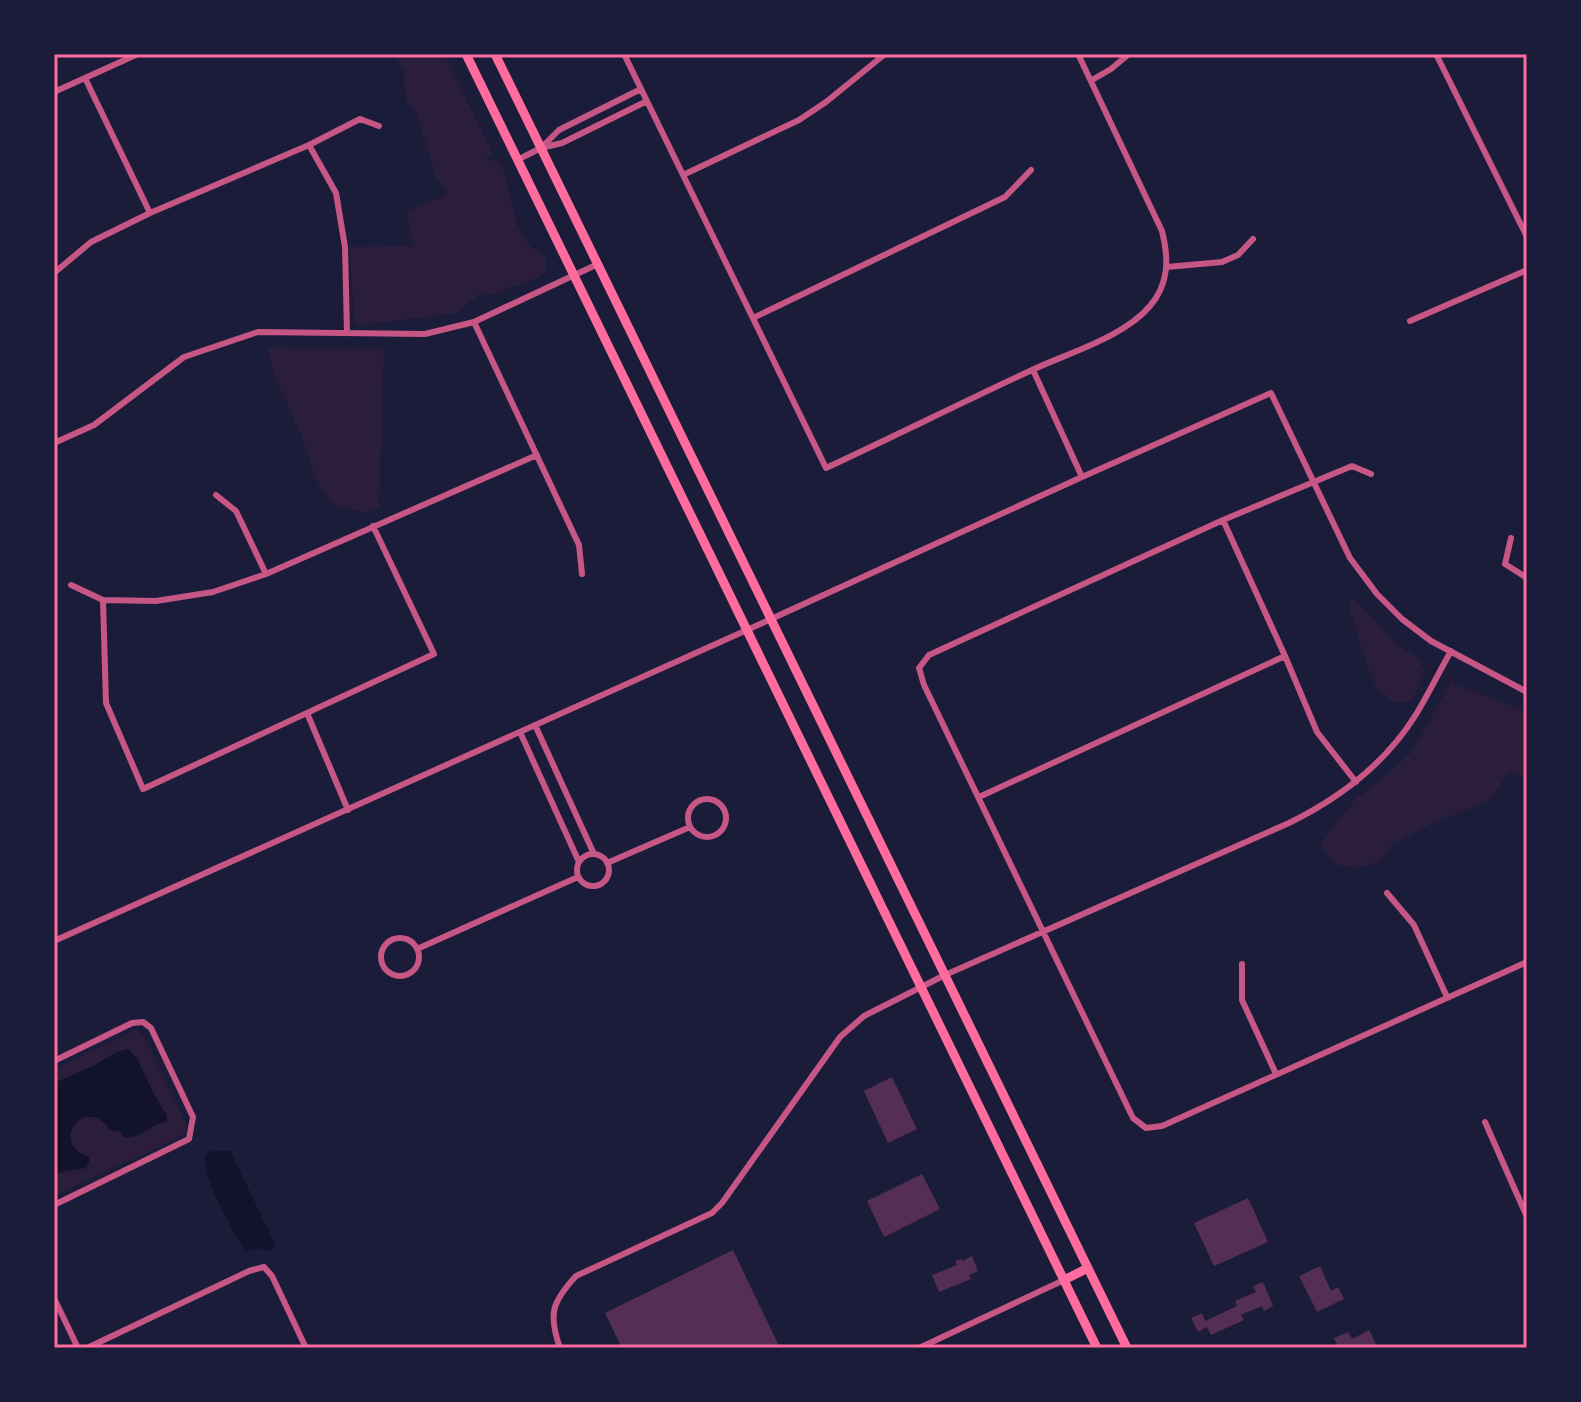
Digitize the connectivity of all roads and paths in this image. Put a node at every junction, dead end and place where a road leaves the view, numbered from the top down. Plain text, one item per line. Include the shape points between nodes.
1 (138, 54) edge
2 (466, 54) edge
3 (495, 54) edge
4 (624, 54) edge
5 (885, 54) edge
6 (1078, 54) edge
7 (1129, 54) edge
8 (1436, 54) edge
9 (85, 78) junction
10 (1092, 80) junction
11 (641, 89) junction
12 (54, 92) edge
13 (647, 101) junction
14 (379, 126) dead end
15 (309, 145) junction
16 (541, 148) junction
17 (517, 160) junction
18 (1031, 170) dead end
19 (683, 175) junction
20 (150, 213) junction
21 (1527, 237) edge
22 (1253, 239) dead end
23 (598, 264) junction
24 (1167, 267) junction
25 (1527, 270) edge
26 (54, 273) edge
27 (573, 276) junction
28 (753, 318) junction
29 (1410, 321) dead end
30 (474, 322) junction
31 (347, 333) junction
32 (1033, 370) junction
33 (54, 443) edge
34 (537, 455) junction
35 (1371, 474) dead end
36 (1082, 477) junction
37 (1312, 482) junction
38 (216, 495) dead end
39 (1223, 520) junction
40 (373, 526) junction
41 (1511, 538) dead end
42 (266, 574) junction
43 (582, 574) dead end
44 (1527, 578) edge
45 (71, 585) dead end
46 (103, 600) junction
47 (771, 619) junction
48 (747, 630) junction
49 (1451, 651) junction
50 (1285, 656) junction
51 (1527, 692) edge
52 (307, 713) junction
53 (535, 725) junction
54 (520, 732) junction
55 (1356, 782) junction
56 (979, 797) junction
57 (348, 810) junction
58 (690, 827) junction
59 (594, 854) junction
60 (579, 862) junction
61 (607, 863) junction
62 (578, 877) junction
63 (1387, 893) dead end
64 (1043, 932) junction
65 (54, 941) edge
66 (417, 949) junction
67 (1527, 962) edge
68 (1242, 964) dead end
69 (945, 975) junction
70 (921, 987) junction
71 (1447, 997) junction
72 (54, 1061) edge
73 (1276, 1074) junction
74 (1485, 1122) dead end
75 (54, 1205) edge
76 (1526, 1212) edge
77 (1088, 1268) junction
78 (1064, 1280) junction
79 (54, 1298) edge
80 (78, 1348) edge
81 (87, 1348) edge
82 (306, 1348) edge
83 (560, 1348) edge
84 (919, 1348) edge
85 (1097, 1348) edge
86 (1127, 1348) edge

1 - 9 street
2 - 17 main road
3 - 16 main road
4 - 11 street
5 - 19 street via 799,120
6 - 10 street
7 - 10 street
8 - 21 street
9 - 12 street
9 - 20 street
10 - 24 street via 1162,231
11 - 13 street
11 - 16 street via 559,130
13 - 16 street
13 - 19 street
14 - 15 street via 360,119
15 - 20 street
15 - 31 street via 336,193 345,247
16 - 17 street
16 - 23 main road
17 - 27 main road
18 - 28 street via 1005,197
19 - 28 street
20 - 26 street via 91,242
22 - 24 street via 1222,262
23 - 27 street
23 - 47 main road
24 - 32 street via 1153,304 1138,320
25 - 29 street
27 - 30 street
27 - 48 main road
28 - 32 street via 826,468
30 - 31 street via 425,334
30 - 34 street
31 - 33 street via 258,332 184,357 94,425
32 - 36 street
34 - 40 street
34 - 43 street via 579,545
35 - 37 street via 1352,466
36 - 37 street via 1271,393
36 - 47 street
37 - 39 street
37 - 49 street via 1350,558 1377,594 1412,627
38 - 42 street via 236,511
39 - 50 street
39 - 56 street via 929,655 919,668 924,685
40 - 42 street
40 - 52 street via 434,654
41 - 44 street via 1505,564
42 - 46 street via 213,592 156,601
45 - 46 street
46 - 52 street via 106,703 143,789
47 - 48 street
47 - 69 main road
48 - 53 street
48 - 70 main road
49 - 51 street
49 - 55 street via 1401,736
50 - 55 street via 1317,732
50 - 56 street
52 - 57 street
53 - 54 street
53 - 59 street
54 - 57 street
54 - 60 street
55 - 64 street via 1289,823
56 - 64 street
57 - 65 street
58 - 58 street via 703,837 715,836 726,823 725,811 717,802 699,801 690,809
58 - 61 street
59 - 60 street
59 - 61 street
60 - 62 street
61 - 62 street via 607,878 600,885 590,886
62 - 66 street
63 - 71 street via 1414,925
64 - 69 street
64 - 73 street via 1133,1118 1146,1128 1162,1126
66 - 66 street via 409,940 391,940 382,949 384,967 394,975 406,975 418,962
67 - 71 street
68 - 73 street via 1242,1000
69 - 70 street
69 - 77 main road
70 - 78 main road
70 - 83 street via 864,1016 840,1037 712,1213 576,1276 561,1292 553,1312
71 - 73 street
72 - 75 street via 143,1022 151,1028 193,1117 189,1139
74 - 76 street
77 - 78 main road
77 - 86 main road
78 - 84 street
78 - 85 main road
79 - 80 street
81 - 82 street via 264,1267

